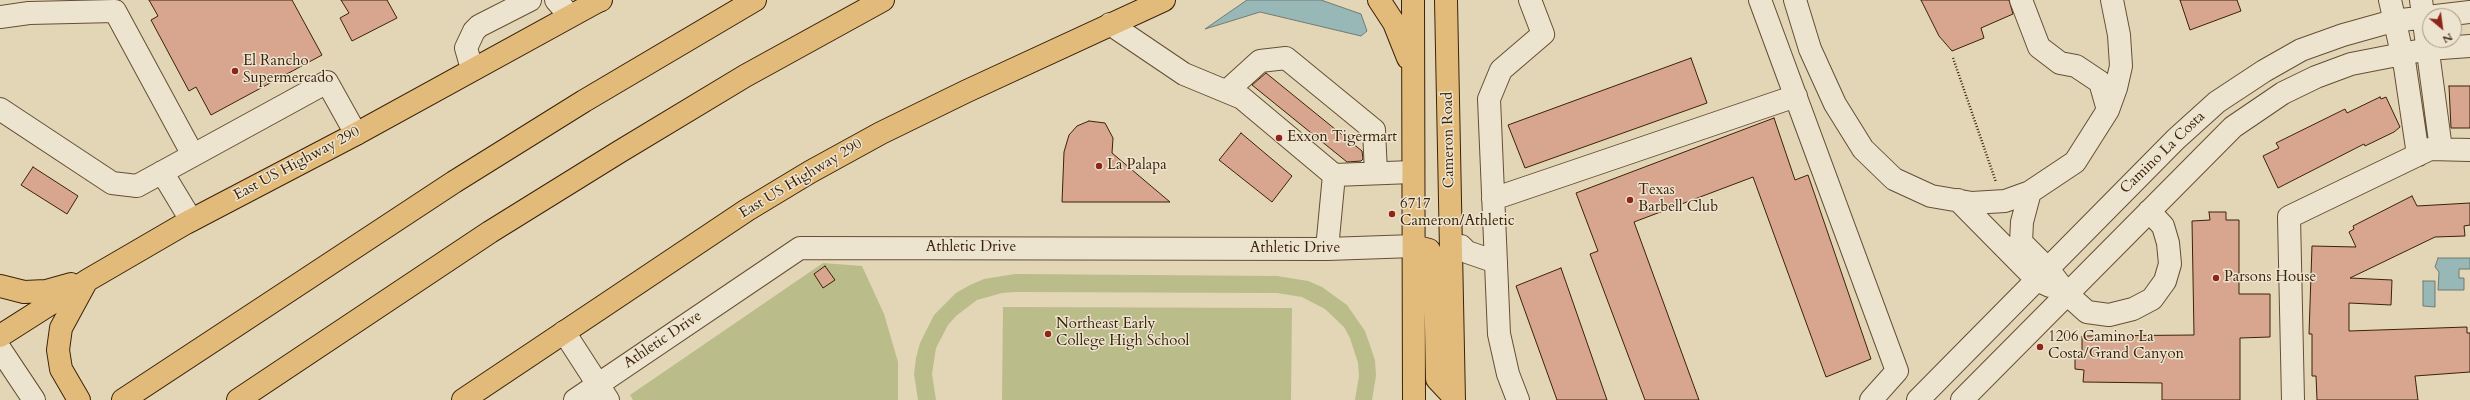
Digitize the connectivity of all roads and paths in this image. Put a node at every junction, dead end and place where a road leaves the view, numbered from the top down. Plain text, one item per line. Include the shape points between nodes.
1 (530, 0) edge
2 (599, 0) edge
3 (755, 0) edge
4 (883, 0) edge
5 (1164, 0) edge
6 (1380, 0) edge
7 (1413, 0) edge
8 (1446, 0) edge
9 (1530, 0) edge
10 (1760, 0) edge
11 (1795, 0) edge
12 (2021, 0) edge
13 (2112, 0) edge
14 (2390, 0) edge
15 (563, 8) edge
16 (2422, 8) edge
17 (0, 17) edge
18 (2393, 21) junction
19 (1110, 24) junction
20 (2470, 46) edge
21 (2428, 49) junction
22 (2401, 53) junction
23 (1953, 58) dead end
24 (1412, 66) junction
25 (472, 69) junction
26 (1227, 91) junction
27 (1796, 96) junction
28 (0, 109) edge
29 (2108, 110) junction
30 (356, 134) junction
31 (2441, 149) junction
32 (2470, 150) edge
33 (193, 155) junction
34 (2418, 155) junction
35 (162, 172) junction
36 (1412, 172) junction
37 (1376, 173) junction
38 (1334, 175) junction
39 (2001, 192) junction
40 (2030, 192) junction
41 (1493, 199) junction
42 (1958, 200) junction
43 (2149, 211) junction
44 (191, 220) junction
45 (1494, 228) junction
46 (2021, 242) junction
47 (1414, 246) junction
48 (1457, 246) junction
49 (1327, 249) junction
50 (1496, 262) junction
51 (2042, 274) junction
52 (88, 280) junction
53 (0, 286) edge
54 (2067, 294) junction
55 (564, 332) junction
56 (0, 336) edge
57 (0, 349) edge
58 (603, 392) edge
59 (127, 397) edge
60 (1454, 399) edge
61 (34, 400) edge
62 (79, 400) edge
63 (238, 400) edge
64 (463, 400) edge
65 (575, 400) edge
66 (1414, 400) edge
67 (1518, 400) edge
68 (1871, 400) edge
69 (1918, 400) edge
70 (1962, 400) edge
71 (2293, 400) edge

1 - 25 street via 474,31 466,48
2 - 15 main road, East US Highway 290
3 - 59 main road via 590,97 454,182
4 - 63 main road via 745,76 490,232
5 - 19 main road, East US Highway 290
6 - 24 main road via 1394,23
7 - 24 main road
8 - 48 main road, Cameron Road
9 - 41 street via 1543,34 1500,70 1489,99
10 - 27 street
11 - 42 street via 1810,49 1835,104 1863,149 1894,179 1931,196
12 - 29 street via 2039,47 2060,63 2076,66 2100,82
13 - 29 street via 2119,35 2121,66
14 - 18 street
15 - 25 main road, East US Highway 290
16 - 18 street, Camino La Costa
17 - 33 street via 29,13 115,11
18 - 22 street
18 - 51 street, Camino La Costa via 2301,50 2264,70 2217,102 2176,139
19 - 26 street via 1184,74
19 - 55 main road, East US Highway 290 via 881,132 810,172 747,210
20 - 21 street, Camino La Costa
21 - 22 street, Camino La Costa
21 - 31 street
22 - 34 street
22 - 43 street, Camino La Costa via 2351,64 2283,93 2233,127
23 - 39 path
24 - 36 main road
25 - 30 main road, East US Highway 290
26 - 37 street via 1260,61 1286,58 1374,130
26 - 38 street via 1242,98
27 - 41 street
27 - 68 street via 1897,372
28 - 35 street via 112,183 138,186
29 - 40 street via 2075,162
30 - 33 street via 327,82
30 - 44 main road, East US Highway 290
31 - 32 street
31 - 34 street
33 - 35 street
34 - 71 street via 2289,217
35 - 44 street
36 - 37 street
36 - 47 main road
37 - 38 street
38 - 49 street
39 - 40 street
39 - 42 street via 1972,203
39 - 46 street via 2012,227
40 - 46 street via 2022,222
41 - 45 street
42 - 51 street
43 - 54 street, Camino La Costa
43 - 54 street via 2163,226 2170,264 2164,282 2152,299 2133,309 2109,315 2087,312
44 - 52 main road, East US Highway 290
45 - 48 street
45 - 50 street
46 - 51 street
47 - 49 street, Athletic Drive
47 - 60 main road via 1429,250 1432,256 1435,269 1437,379
47 - 66 main road
48 - 50 street
48 - 60 main road, Cameron Road
49 - 58 street, Athletic Drive via 800,248
50 - 67 street via 1499,334 1508,374
51 - 54 street
51 - 69 street, Camino La Costa
52 - 53 main road via 46,291 24,292
52 - 56 main road, East US Highway 290
52 - 62 main road via 61,328 58,350 61,369
54 - 70 street, Camino La Costa
55 - 58 street
55 - 64 main road, East US Highway 290
57 - 61 street
58 - 65 street, Athletic Drive

